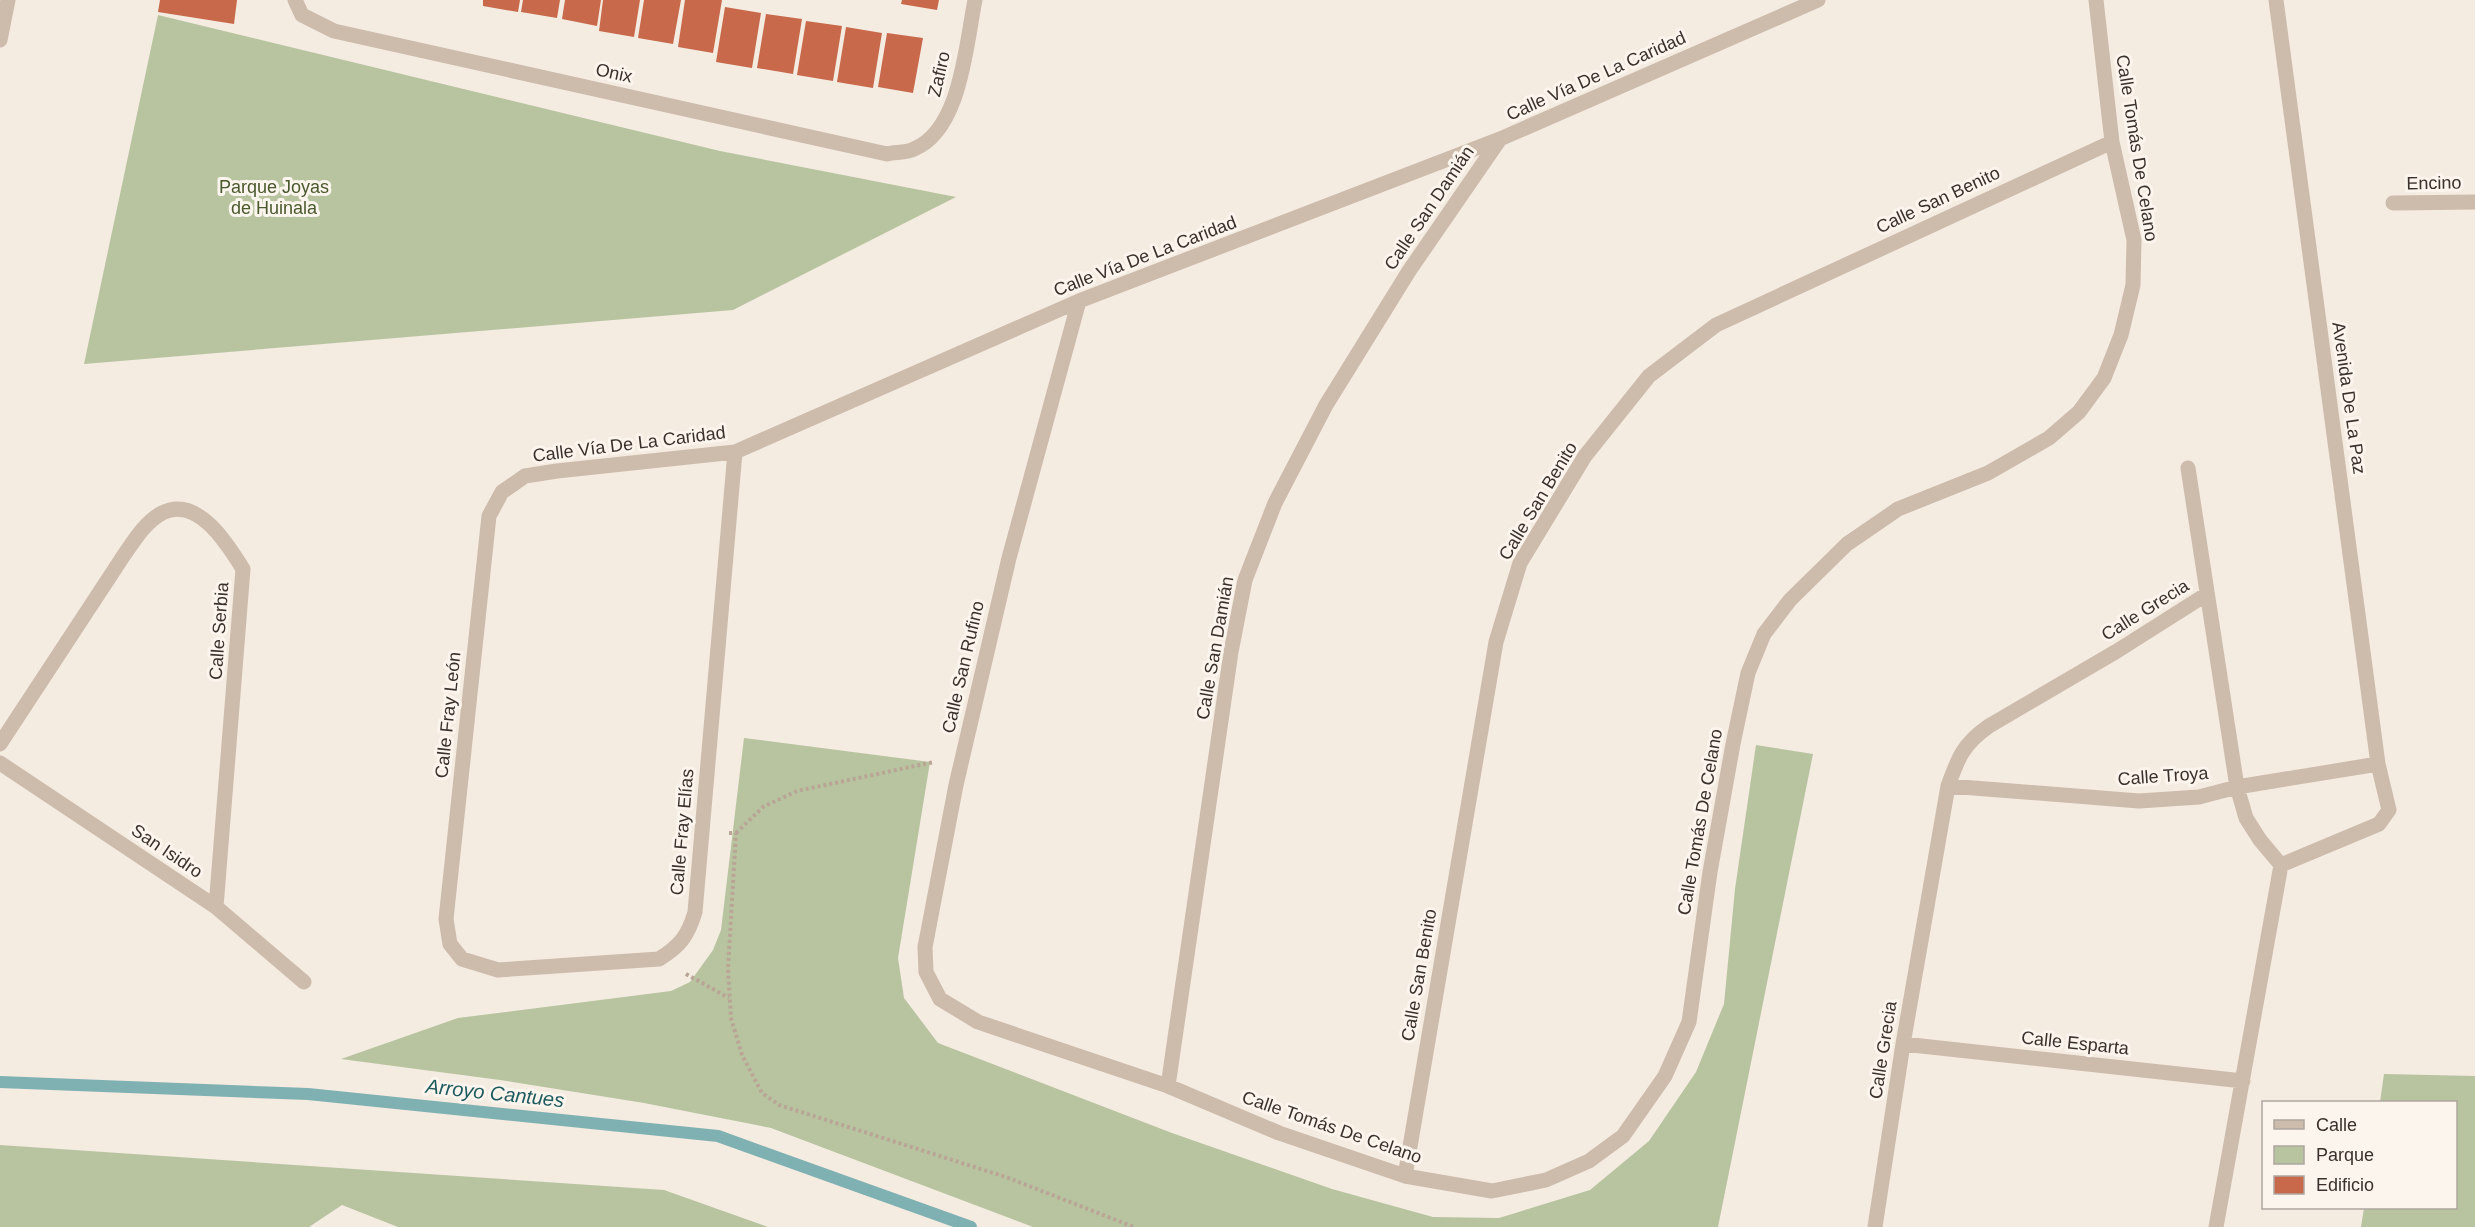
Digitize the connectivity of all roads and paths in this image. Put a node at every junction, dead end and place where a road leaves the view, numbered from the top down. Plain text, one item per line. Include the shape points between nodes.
1 (8, 0) edge
2 (295, 0) edge
3 (975, 0) edge
4 (1818, 0) edge
5 (2096, 0) edge
6 (2276, 0) edge
7 (0, 34) edge
8 (1500, 139) junction
9 (2112, 142) junction
10 (887, 154) joint
11 (2475, 202) edge
12 (2393, 204) dead end
13 (1079, 301) junction
14 (735, 452) junction
15 (2188, 468) dead end
16 (489, 516) joint
17 (2207, 594) junction
18 (0, 744) edge
19 (963, 756) junction
20 (0, 764) edge
21 (2378, 764) junction
22 (1948, 786) junction
23 (2237, 787) junction
24 (702, 831) junction
25 (736, 833) junction
26 (2281, 865) junction
27 (216, 907) junction
28 (659, 959) junction
29 (304, 982) dead end
30 (730, 999) junction
31 (978, 1022) joint
32 (1903, 1044) junction
33 (2243, 1081) junction
34 (1168, 1086) junction
35 (1405, 1176) junction
36 (1134, 1227) edge
37 (1875, 1227) edge
38 (2216, 1227) edge

1 - 7 street
2 - 10 street, Onix via 302,15 334,31
3 - 10 street, Zafiro via 955,102 939,132 914,149
4 - 8 street, Calle Vía De La Caridad
5 - 9 street, Calle Tomás De Celano
6 - 21 street, Avenida De La Paz
8 - 13 street, Calle Vía De La Caridad
8 - 34 street, Calle San Damián via 1409,271 1326,405 1275,503 1245,580 1231,652
9 - 35 street, Calle San Benito via 1716,325 1649,376 1585,456 1520,563 1496,642
9 - 35 street, Calle Tomás De Celano via 2134,240 2133,285 2121,335 2104,378 2079,412 2049,438 1988,473 1898,509 1847,544 1790,600 1764,634 1748,673 1733,744 1689,1022 1665,1076 1623,1136 1589,1161 1546,1180 1492,1191
11 - 12 street, Encino
13 - 14 street, Calle Vía De La Caridad
13 - 19 street, Calle San Rufino via 1009,558
14 - 16 street, Calle Vía De La Caridad via 525,476 502,492
14 - 24 street, Calle Fray Elías
15 - 17 street
16 - 28 street, Calle Fray León via 446,919 450,944 462,959 498,970
17 - 22 street, Calle Grecia via 1972,738 1958,757
17 - 23 street, Calle Grecia
18 - 27 street, Calle Serbia via 145,527 163,513 184,510 206,520 243,569
19 - 25 path via 797,791 763,807
19 - 31 street, Calle San Rufino via 925,947 926,972 940,999
20 - 27 street, San Isidro
21 - 23 street, Calle Troya
21 - 26 street, Avenida De La Paz via 2389,810 2379,824
22 - 23 street, Calle Troya via 2139,801 2199,797
22 - 32 street, Calle Grecia
23 - 26 street, Calle Grecia via 2246,818
24 - 25 path
24 - 28 street, Calle Fray Elías via 695,912 689,930 676,949
25 - 30 path via 728,969
26 - 33 street
27 - 29 street, San Isidro
28 - 30 path
30 - 36 path via 731,1018 742,1055 762,1093 779,1105 1006,1177
31 - 34 street, Calle Tomás De Celano
32 - 33 street, Calle Esparta
32 - 37 street, Calle Grecia
33 - 38 street
34 - 35 street, Calle Tomás De Celano via 1279,1133

